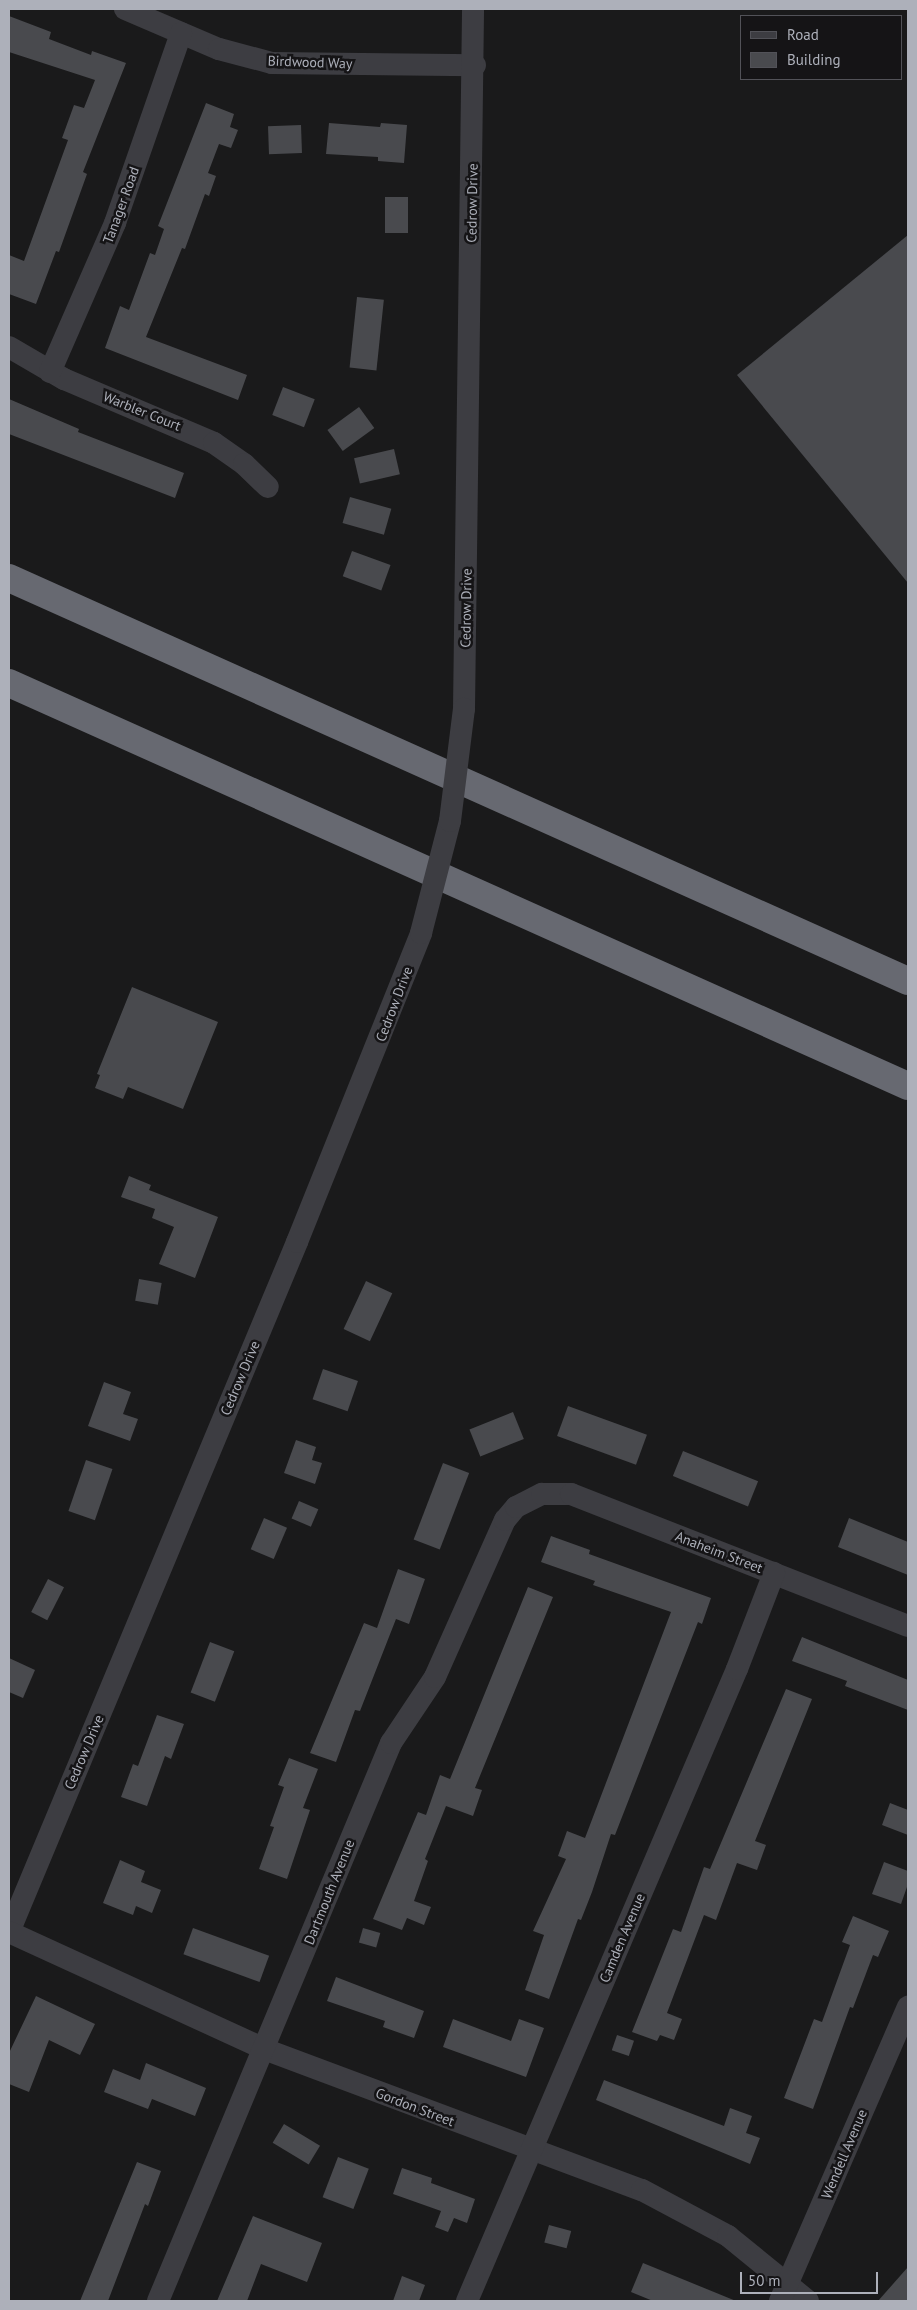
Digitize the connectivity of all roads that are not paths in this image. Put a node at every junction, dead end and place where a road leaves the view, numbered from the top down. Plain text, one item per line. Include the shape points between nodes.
1 (125, 9) edge
2 (473, 9) edge
3 (181, 33) junction
4 (474, 65) junction
5 (9, 347) edge
6 (50, 372) junction
7 (268, 487) dead end
8 (9, 578) edge
9 (9, 683) edge
10 (908, 981) edge
11 (908, 1086) edge
12 (528, 1499) joint
13 (774, 1573) junction
14 (908, 1626) edge
15 (9, 1932) edge
16 (908, 2007) edge
17 (264, 2049) junction
18 (532, 2151) junction
19 (784, 2292) edge
20 (158, 2301) edge
21 (467, 2301) edge
22 (808, 2301) edge

1 - 3 street, Birdwood Way
2 - 4 street, Cedrow Drive
3 - 4 street, Birdwood Way via 219,49 272,63
3 - 6 street, Tanager Road via 115,223
4 - 15 street, Cedrow Drive, bridge via 464,709 450,821 420,933 297,1242
5 - 6 street, Warbler Court
6 - 7 street, Warbler Court via 214,442
8 - 10 highway
9 - 11 highway
12 - 13 street, Anaheim Street via 542,1494 572,1494
12 - 17 street, Dartmouth Avenue via 505,1520 435,1678 391,1743
13 - 14 street, Anaheim Street
13 - 18 street, Camden Avenue via 737,1669
15 - 17 street, Gordon Street
16 - 19 street, Wendell Avenue
17 - 18 street, Gordon Street
17 - 20 street, Dartmouth Avenue
18 - 19 street, Gordon Street via 642,2190 684,2211 728,2236
18 - 21 street, Camden Avenue
19 - 22 street, Gordon Street

